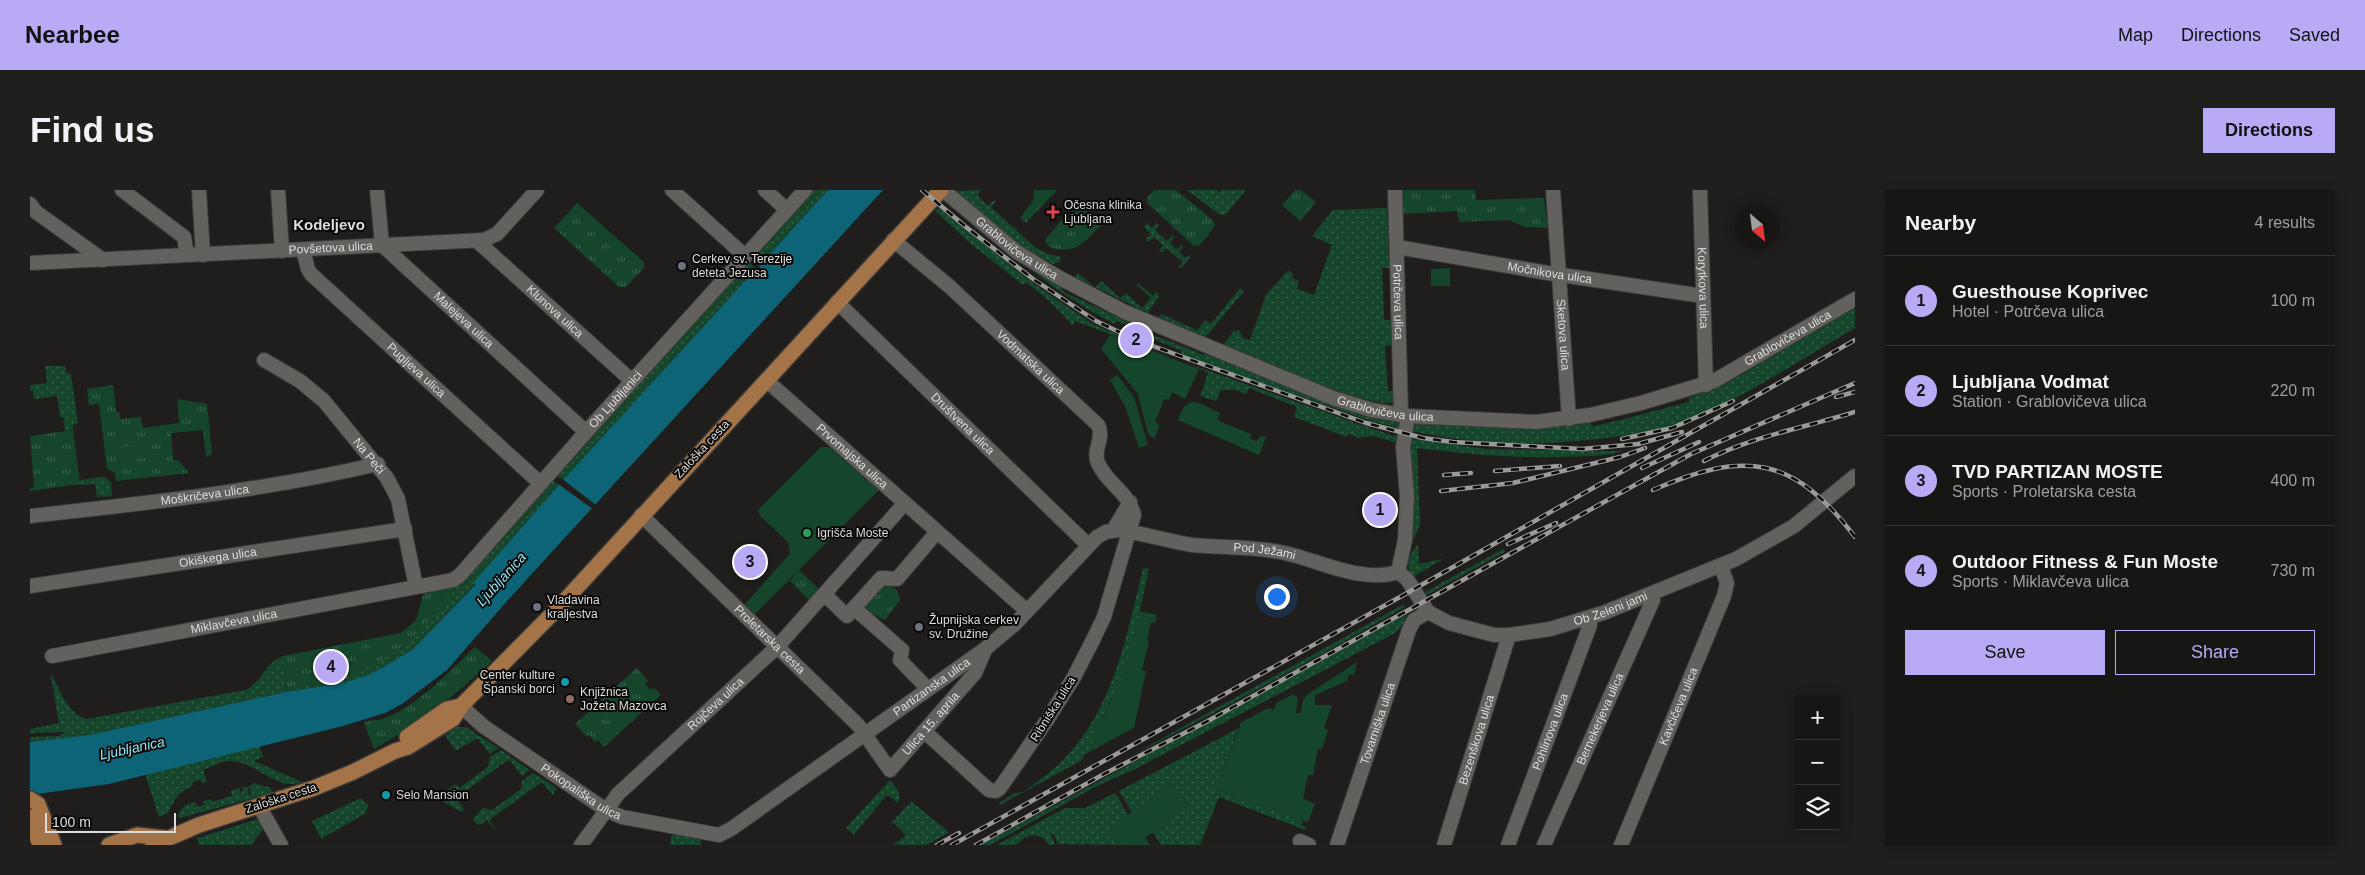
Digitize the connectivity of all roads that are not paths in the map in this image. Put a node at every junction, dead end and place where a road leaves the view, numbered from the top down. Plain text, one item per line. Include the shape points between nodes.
1 (122, 190) edge
2 (199, 190) edge
3 (278, 190) edge
4 (377, 190) edge
5 (538, 190) edge
6 (672, 190) edge
7 (766, 190) edge
8 (805, 190) edge
9 (942, 190) edge
10 (1395, 190) edge
11 (1553, 190) edge
12 (1700, 190) edge
13 (30, 204) edge
14 (787, 210) junction
15 (477, 240) junction
16 (893, 240) junction
17 (382, 246) junction
18 (1396, 247) junction
19 (303, 250) junction
20 (282, 251) junction
21 (187, 255) junction
22 (203, 255) junction
23 (745, 256) junction
24 (103, 260) junction
25 (30, 263) edge
26 (1560, 274) junction
27 (1703, 296) junction
28 (1855, 299) edge
29 (837, 302) junction
30 (264, 360) dead end
31 (766, 380) junction
32 (632, 382) junction
33 (1706, 384) junction
34 (1404, 416) junction
35 (1569, 419) junction
36 (586, 432) junction
37 (378, 464) junction
38 (1855, 476) edge
39 (540, 484) junction
40 (1130, 502) junction
41 (905, 503) junction
42 (641, 515) junction
43 (30, 516) edge
44 (405, 529) junction
45 (1114, 530) junction
46 (1130, 531) junction
47 (938, 532) junction
48 (1088, 545) junction
49 (1721, 566) junction
50 (1398, 572) junction
51 (30, 586) edge
52 (416, 587) junction
53 (1651, 594) junction
54 (825, 595) junction
55 (854, 608) junction
56 (1027, 611) junction
57 (1428, 612) junction
58 (1589, 621) junction
59 (1509, 635) junction
60 (778, 646) junction
61 (985, 649) junction
62 (52, 656) dead end
63 (928, 689) junction
64 (461, 706) junction
65 (924, 730) junction
66 (864, 734) junction
67 (890, 770) joint
68 (30, 799) edge
69 (259, 806) junction
70 (606, 810) junction
71 (30, 817) edge
72 (719, 835) joint
73 (158, 842) edge
74 (40, 845) edge
75 (54, 845) edge
76 (109, 845) edge
77 (280, 845) edge
78 (581, 845) edge
79 (1337, 845) edge
80 (1444, 845) edge
81 (1508, 845) edge
82 (1544, 845) edge
83 (1621, 845) edge

1 - 21 street via 184,237
2 - 22 street
3 - 20 street
4 - 17 street
5 - 15 street, Povšetova ulica via 497,234
6 - 23 street
7 - 14 street
8 - 14 street, Ob Ljubljanici
9 - 16 main road, Zaloška cesta
9 - 34 street, Grablovičeva ulica via 1017,252 1106,303 1333,398
10 - 18 street, Potrčeva ulica
11 - 26 street, Sketova ulica
12 - 27 street, Korytkova ulica
13 - 24 street via 36,212
14 - 23 street, Ob Ljubljanici
15 - 17 street, Povšetova ulica
15 - 32 street, Klunova ulica
16 - 29 main road, Zaloška cesta
16 - 40 street, Vodmatska ulica via 949,286 1098,425 1101,434 1097,460
17 - 19 street, Povšetova ulica
17 - 36 street, Malejeva ulica
18 - 26 street, Močnikova ulica
18 - 34 street, Potrčeva ulica
19 - 20 street, Povšetova ulica
19 - 39 street, Pugljeva ulica via 311,274
20 - 22 street, Povšetova ulica
21 - 22 street, Povšetova ulica
21 - 24 street, Povšetova ulica
23 - 32 street, Ob Ljubljanici
24 - 25 street, Povšetova ulica
26 - 27 street, Močnikova ulica
26 - 35 street, Sketova ulica
27 - 33 street, Korytkova ulica
28 - 33 street, Grablovičeva ulica
29 - 31 main road, Zaloška cesta
29 - 48 street, Društvena ulica
30 - 37 street, Na Peči via 300,381 324,401
31 - 41 street, Prvomajska ulica
31 - 42 main road, Zaloška cesta
32 - 36 street, Ob Ljubljanici
33 - 35 street, Grablovičeva ulica
34 - 35 street, Grablovičeva ulica via 1513,422
34 - 50 street, Potrčeva ulica via 1407,496 1405,540
36 - 39 street, Ob Ljubljanici
37 - 43 street, Moškričeva ulica via 218,494
37 - 44 street, Na Peči via 395,490
38 - 49 street, Ob Zeleni jami via 1773,540
39 - 52 street, Ob Ljubljanici via 460,575 447,582
40 - 45 street
40 - 46 street via 1134,515
41 - 47 street, Prvomajska ulica
41 - 54 street, Rojčeva ulica
42 - 60 street, Proletarska cesta
42 - 64 main road, Zaloška cesta via 527,640
44 - 51 street, Okiškega ulica
44 - 52 street, Na Peči
45 - 46 street
45 - 48 street, Partizanska ulica via 1101,534
46 - 50 street, Pod Ježami via 1194,545 1274,551 1360,573 1381,575
46 - 65 street, Ribniška ulica via 1104,617 1074,677 998,790 989,790
47 - 55 street via 896,580 881,578
47 - 56 street, Prvomajska ulica
48 - 56 street, Partizanska ulica
49 - 53 street, Ob Zeleni jami
49 - 83 street, Kavčičeva ulica via 1727,583 1724,596
50 - 57 street via 1408,579
52 - 62 street, Miklavčeva ulica
53 - 58 street, Ob Zeleni jami
53 - 82 street, Bernekerjeva ulica via 1653,600
54 - 55 street via 847,616
54 - 60 street, Rojčeva ulica
55 - 63 street via 902,650 900,660
56 - 61 street, Partizanska ulica
57 - 59 street, Ob Zeleni jami via 1474,631
57 - 79 street, Tovarniška ulica via 1414,620 1409,630
58 - 59 street, Ob Zeleni jami
58 - 81 street, Pohlinova ulica
59 - 80 street, Bezenškova ulica
60 - 66 street, Proletarska cesta
60 - 70 street, Rojčeva ulica via 618,794
61 - 63 street, Partizanska ulica
61 - 65 street, Ulica 15. aprila via 975,673
63 - 66 street, Partizanska ulica
64 - 69 main road, Zaloška cesta via 453,719 408,747 334,780
64 - 70 street, Pokopališka ulica via 483,726
65 - 67 street, Ulica 15. aprila
66 - 67 street, Proletarska cesta
66 - 72 street, Partizanska ulica
68 - 75 main road via 38,804
69 - 73 main road, Zaloška cesta
69 - 77 street
70 - 72 street, Pokopališka ulica via 622,817
70 - 78 street, Rojčeva ulica
71 - 74 main road
73 - 76 main road, Zaloška cesta via 136,835

